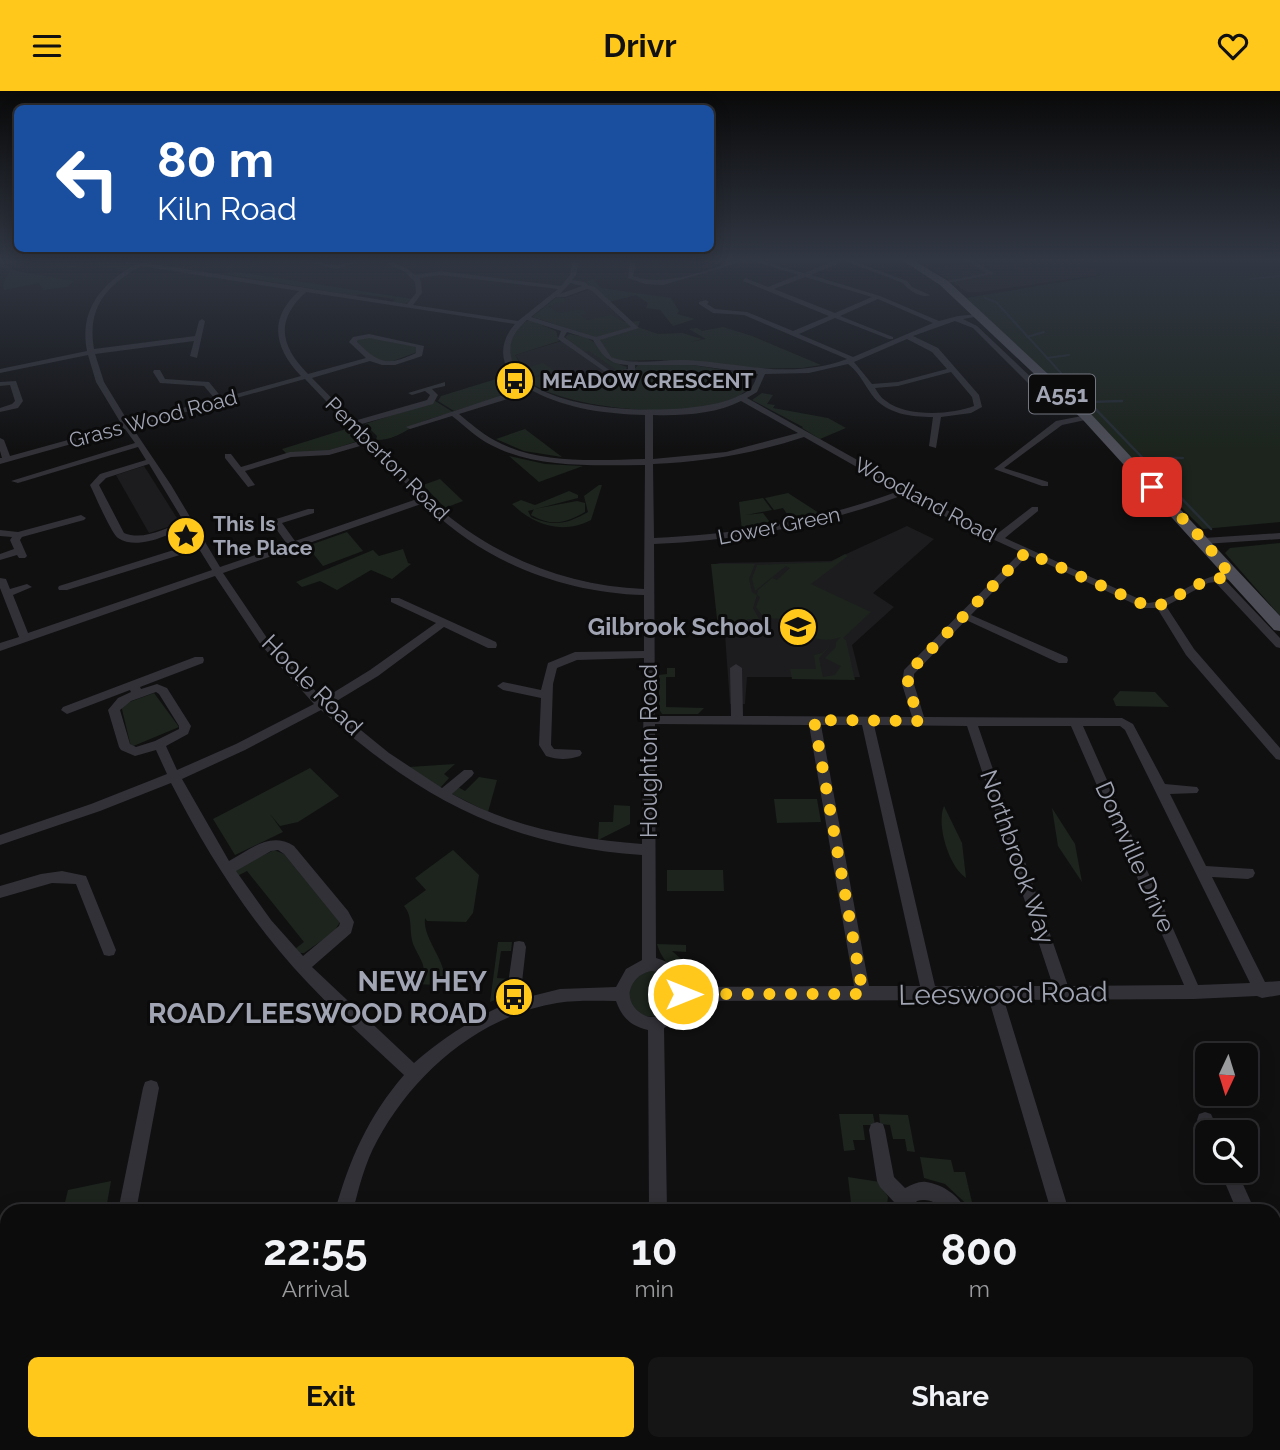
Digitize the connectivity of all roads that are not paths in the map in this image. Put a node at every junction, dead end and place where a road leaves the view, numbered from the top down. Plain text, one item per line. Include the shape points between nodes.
1 (90, 323) edge
2 (201, 323) edge
3 (281, 323) edge
4 (519, 323) edge
5 (537, 323) edge
6 (632, 323) edge
7 (770, 323) edge
8 (815, 323) edge
9 (856, 323) edge
10 (966, 323) edge
11 (987, 323) edge
12 (940, 324) edge
13 (565, 330) junction
14 (793, 333) junction
15 (909, 337) junction
16 (198, 338) junction
17 (891, 338) dead end
18 (596, 339) junction
19 (91, 352) junction
20 (194, 356) dead end
21 (372, 359) junction
22 (850, 360) junction
23 (631, 363) junction
24 (951, 370) junction
25 (0, 371) edge
26 (157, 372) dead end
27 (762, 373) junction
28 (306, 377) junction
29 (0, 384) edge
30 (442, 384) dead end
31 (872, 386) junction
32 (533, 388) junction
33 (427, 389) junction
34 (412, 393) dead end
35 (741, 398) junction
36 (1048, 398) dead end
37 (220, 400) junction
38 (0, 410) edge
39 (453, 413) junction
40 (649, 413) junction
41 (937, 415) junction
42 (1087, 417) junction
43 (354, 425) junction
44 (126, 426) junction
45 (410, 427) dead end
46 (804, 434) junction
47 (13, 439) dead end
48 (0, 441) edge
49 (368, 441) junction
50 (140, 444) junction
51 (933, 446) dead end
52 (228, 456) dead end
53 (3, 460) edge
54 (151, 461) junction
55 (649, 462) junction
56 (240, 470) junction
57 (15, 481) dead end
58 (1045, 484) dead end
59 (251, 485) dead end
60 (904, 492) junction
61 (426, 499) junction
62 (1035, 509) dead end
63 (312, 511) dead end
64 (81, 518) dead end
65 (189, 523) junction
66 (0, 533) edge
67 (18, 535) junction
68 (1280, 536) edge
69 (997, 539) junction
70 (649, 541) junction
71 (1204, 541) junction
72 (201, 544) junction
73 (292, 544) junction
74 (1026, 552) junction
75 (0, 557) edge
76 (218, 571) junction
77 (1224, 577) junction
78 (2, 581) dead end
79 (27, 587) dead end
80 (63, 589) dead end
81 (648, 592) junction
82 (7, 593) junction
83 (395, 600) dead end
84 (1160, 605) junction
85 (92, 615) junction
86 (963, 615) junction
87 (443, 623) junction
88 (100, 626) dead end
89 (1280, 626) edge
90 (25, 638) junction
91 (1280, 644) edge
92 (492, 645) dead end
93 (0, 647) edge
94 (649, 654) junction
95 (199, 660) dead end
96 (1063, 660) dead end
97 (736, 669) dead end
98 (503, 686) dead end
99 (135, 690) junction
100 (546, 695) junction
101 (323, 703) junction
102 (66, 710) dead end
103 (649, 720) junction
104 (737, 720) junction
105 (814, 720) junction
106 (867, 720) junction
107 (919, 721) junction
108 (971, 721) junction
109 (1076, 721) junction
110 (159, 744) junction
111 (576, 753) dead end
112 (1280, 756) edge
113 (468, 773) dead end
114 (174, 775) junction
115 (1161, 789) junction
116 (1193, 790) dead end
117 (443, 795) junction
118 (0, 840) edge
119 (649, 850) junction
120 (227, 869) junction
121 (1202, 871) junction
122 (1248, 873) dead end
123 (0, 892) edge
124 (519, 947) dead end
125 (109, 950) dead end
126 (649, 963) junction
127 (302, 966) junction
128 (1280, 988) edge
129 (1262, 991) junction
130 (1194, 992) junction
131 (995, 993) junction
132 (1063, 993) junction
133 (622, 994) junction
134 (683, 994) junction
135 (863, 994) junction
136 (929, 994) junction
137 (519, 1007) junction
138 (656, 1022) junction
139 (413, 1073) junction
140 (151, 1088) dead end
141 (877, 1130) dead end
142 (1233, 1183) edge
143 (128, 1204) edge
144 (346, 1204) edge
145 (659, 1204) edge
146 (901, 1204) edge
147 (903, 1204) edge
148 (950, 1204) edge
149 (1057, 1204) edge
150 (1242, 1204) edge

1 - 19 street, Hoole Road
2 - 16 street
3 - 28 street, Pemberton Road via 284,348
4 - 32 street via 507,339 508,363
5 - 13 street
6 - 18 street via 636,327
7 - 14 street
8 - 14 street
9 - 17 street
10 - 36 street
11 - 42 main road, A551
12 - 15 street
13 - 18 street
13 - 23 street via 560,338 611,374 632,370
14 - 22 street
15 - 22 street
15 - 24 street via 935,350
16 - 19 street
16 - 20 street
18 - 23 street via 608,358
19 - 25 street
19 - 44 street, Hoole Road via 103,388
21 - 21 street, Grass Wood Road via 353,342 355,338 369,336 420,346 419,354 390,363
21 - 28 street, Grass Wood Road
22 - 27 street via 806,372
22 - 31 street
23 - 27 street via 692,363
24 - 31 street
24 - 41 street via 976,397 978,407 968,413
26 - 37 street via 163,381 206,384
27 - 35 street via 753,391
28 - 37 street, Grass Wood Road
28 - 43 street, Pemberton Road
29 - 38 street via 13,383 19,401
30 - 33 street
31 - 41 street via 886,405
32 - 39 street
32 - 40 street via 603,410
33 - 34 street
33 - 43 street via 434,395 430,402
35 - 40 street via 699,409
35 - 46 street, Woodland Road
37 - 44 street, Grass Wood Road
39 - 45 street
39 - 55 street via 481,436 519,453 558,461
40 - 55 street, Houghton Road
41 - 51 street
42 - 58 street via 1059,423 995,472
42 - 71 main road, A551
43 - 49 street, Pemberton Road
44 - 50 street, Hoole Road
44 - 53 street, Grass Wood Road
46 - 55 street via 733,454
46 - 60 street, Woodland Road
47 - 48 street
48 - 53 street
49 - 56 street via 329,452 290,455
49 - 61 street, Pemberton Road
50 - 54 street, Hoole Road
50 - 57 street
52 - 56 street
54 - 65 street, Hoole Road
54 - 65 street via 103,476 94,485 120,535 141,538
55 - 70 street, Houghton Road
56 - 59 street
60 - 69 street, Woodland Road
60 - 70 street, Lower Green via 785,529
61 - 73 street
61 - 81 street, Pemberton Road via 457,528 528,567 580,585
62 - 69 street
63 - 73 street via 276,522
64 - 67 street
65 - 72 street, Hoole Road
66 - 67 street
67 - 75 street via 15,540 20,554
68 - 71 street
69 - 74 street, Woodland Road
70 - 81 street, Houghton Road
71 - 77 main road, A551
72 - 76 street, Hoole Road
72 - 80 street
73 - 76 street
74 - 84 street, Woodland Road via 1147,606
74 - 86 street
76 - 85 street
76 - 101 street, Hoole Road via 265,643
77 - 84 street via 1205,581
77 - 89 main road, A551
77 - 91 street
78 - 82 street
79 - 82 street
81 - 94 street, Houghton Road
82 - 90 street
83 - 87 street
84 - 112 street via 1190,652
85 - 88 street
85 - 90 street
86 - 96 street
86 - 107 street via 908,673
87 - 92 street
87 - 101 street
90 - 93 street
94 - 100 street via 563,659 552,666
94 - 103 street, Houghton Road
95 - 99 street
97 - 104 street
98 - 100 street
99 - 102 street
99 - 110 street via 163,691 185,726 184,731
99 - 110 street via 114,710 125,747 135,752
100 - 111 street via 545,745 550,753
101 - 114 street
101 - 117 street, Hoole Road
103 - 104 street
103 - 119 street, Houghton Road
104 - 105 street
105 - 106 street
105 - 135 street
106 - 107 street
106 - 136 street
107 - 108 street
108 - 109 street
108 - 132 street, Northbrook Way
109 - 115 street via 1122,722 1129,727
109 - 130 street, Domville Drive
110 - 114 street
113 - 117 street
114 - 118 street
114 - 120 street
115 - 116 street
115 - 121 street
117 - 119 street, Hoole Road via 542,836
119 - 126 street, Houghton Road
120 - 127 street
120 - 127 street via 280,844 343,915 346,929
121 - 122 street
121 - 129 street
123 - 125 street via 59,876 82,880
124 - 137 street via 514,991
126 - 133 street via 631,973
126 - 134 street via 674,974
127 - 139 street
128 - 129 street, Leeswood Road
129 - 130 street, Leeswood Road
130 - 132 street, Leeswood Road
131 - 132 street, Leeswood Road
131 - 136 street, Leeswood Road
131 - 149 street
133 - 137 street via 552,996
133 - 138 street via 630,1013 642,1021
134 - 135 street, Leeswood Road
134 - 138 street via 674,1014
135 - 136 street, Leeswood Road
137 - 139 street via 468,1030
138 - 145 street
139 - 144 street via 387,1104 367,1139
140 - 143 street
141 - 146 street via 886,1181
142 - 150 street
147 - 148 street via 912,1193 924,1190 938,1193

